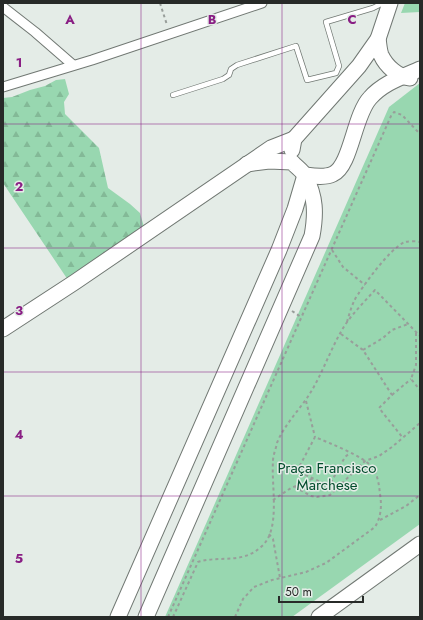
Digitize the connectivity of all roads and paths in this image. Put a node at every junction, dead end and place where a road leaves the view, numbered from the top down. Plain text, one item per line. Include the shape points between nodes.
1 (160, 3) edge
2 (262, 3) edge
3 (383, 3) edge
4 (390, 3) edge
5 (3, 7) edge
6 (170, 34) junction
7 (378, 39) junction
8 (73, 65) junction
9 (420, 69) edge
10 (402, 77) junction
11 (420, 80) edge
12 (3, 87) edge
13 (173, 95) dead end
14 (420, 134) edge
15 (294, 139) junction
16 (292, 162) junction
17 (247, 164) junction
18 (305, 176) junction
19 (420, 242) edge
20 (332, 249) junction
21 (365, 285) junction
22 (408, 324) junction
23 (346, 325) junction
24 (3, 330) edge
25 (416, 332) junction
26 (341, 334) junction
27 (420, 336) edge
28 (362, 350) junction
29 (411, 379) junction
30 (420, 390) edge
31 (392, 394) junction
32 (306, 400) junction
33 (420, 423) edge
34 (314, 437) junction
35 (404, 438) junction
36 (350, 453) junction
37 (365, 461) junction
38 (314, 478) junction
39 (295, 487) junction
40 (420, 495) edge
41 (274, 500) junction
42 (380, 520) junction
43 (269, 534) junction
44 (420, 544) edge
45 (280, 578) junction
46 (118, 617) edge
47 (146, 617) edge
48 (168, 617) edge
49 (173, 617) edge
50 (235, 617) edge
51 (319, 617) edge

1 - 6 path
2 - 6 street
3 - 13 lane via 326,22 339,66 336,73 307,80 296,46 237,65 223,79
4 - 7 main road
5 - 8 street
6 - 8 street
7 - 10 main road via 381,54 388,66
7 - 15 main road via 359,66
8 - 12 street
9 - 10 main road
10 - 11 main road
10 - 18 main road via 385,84 369,99 360,115 343,166 333,174
14 - 20 path via 402,115 394,112
15 - 16 main road
15 - 17 main road via 271,148
16 - 17 main road via 269,161
16 - 18 main road
17 - 24 main road
18 - 46 main road via 279,250
18 - 47 main road via 314,201 312,236
19 - 21 path via 405,242 373,273
20 - 21 path via 343,267
20 - 48 path
21 - 23 path via 355,301
22 - 23 path via 375,290
22 - 25 path
22 - 28 path via 392,330
23 - 26 path
25 - 27 path
25 - 29 path via 416,365
26 - 28 path
26 - 32 path
28 - 31 path
29 - 30 path
29 - 31 path
31 - 35 path via 379,408
32 - 34 path
32 - 41 path via 278,442 273,459
33 - 35 path
34 - 36 path
34 - 38 path via 297,471
35 - 37 path via 379,456
36 - 37 path
36 - 38 path via 329,486
37 - 39 path via 330,495 311,496
37 - 42 path via 373,468 378,479
38 - 39 path
39 - 41 path
40 - 42 path
41 - 43 path via 274,520
42 - 45 path via 375,527 326,563 306,572
43 - 45 path via 273,539
43 - 49 path via 262,546 237,559 198,562
44 - 51 main road
45 - 50 path via 254,587 243,599

